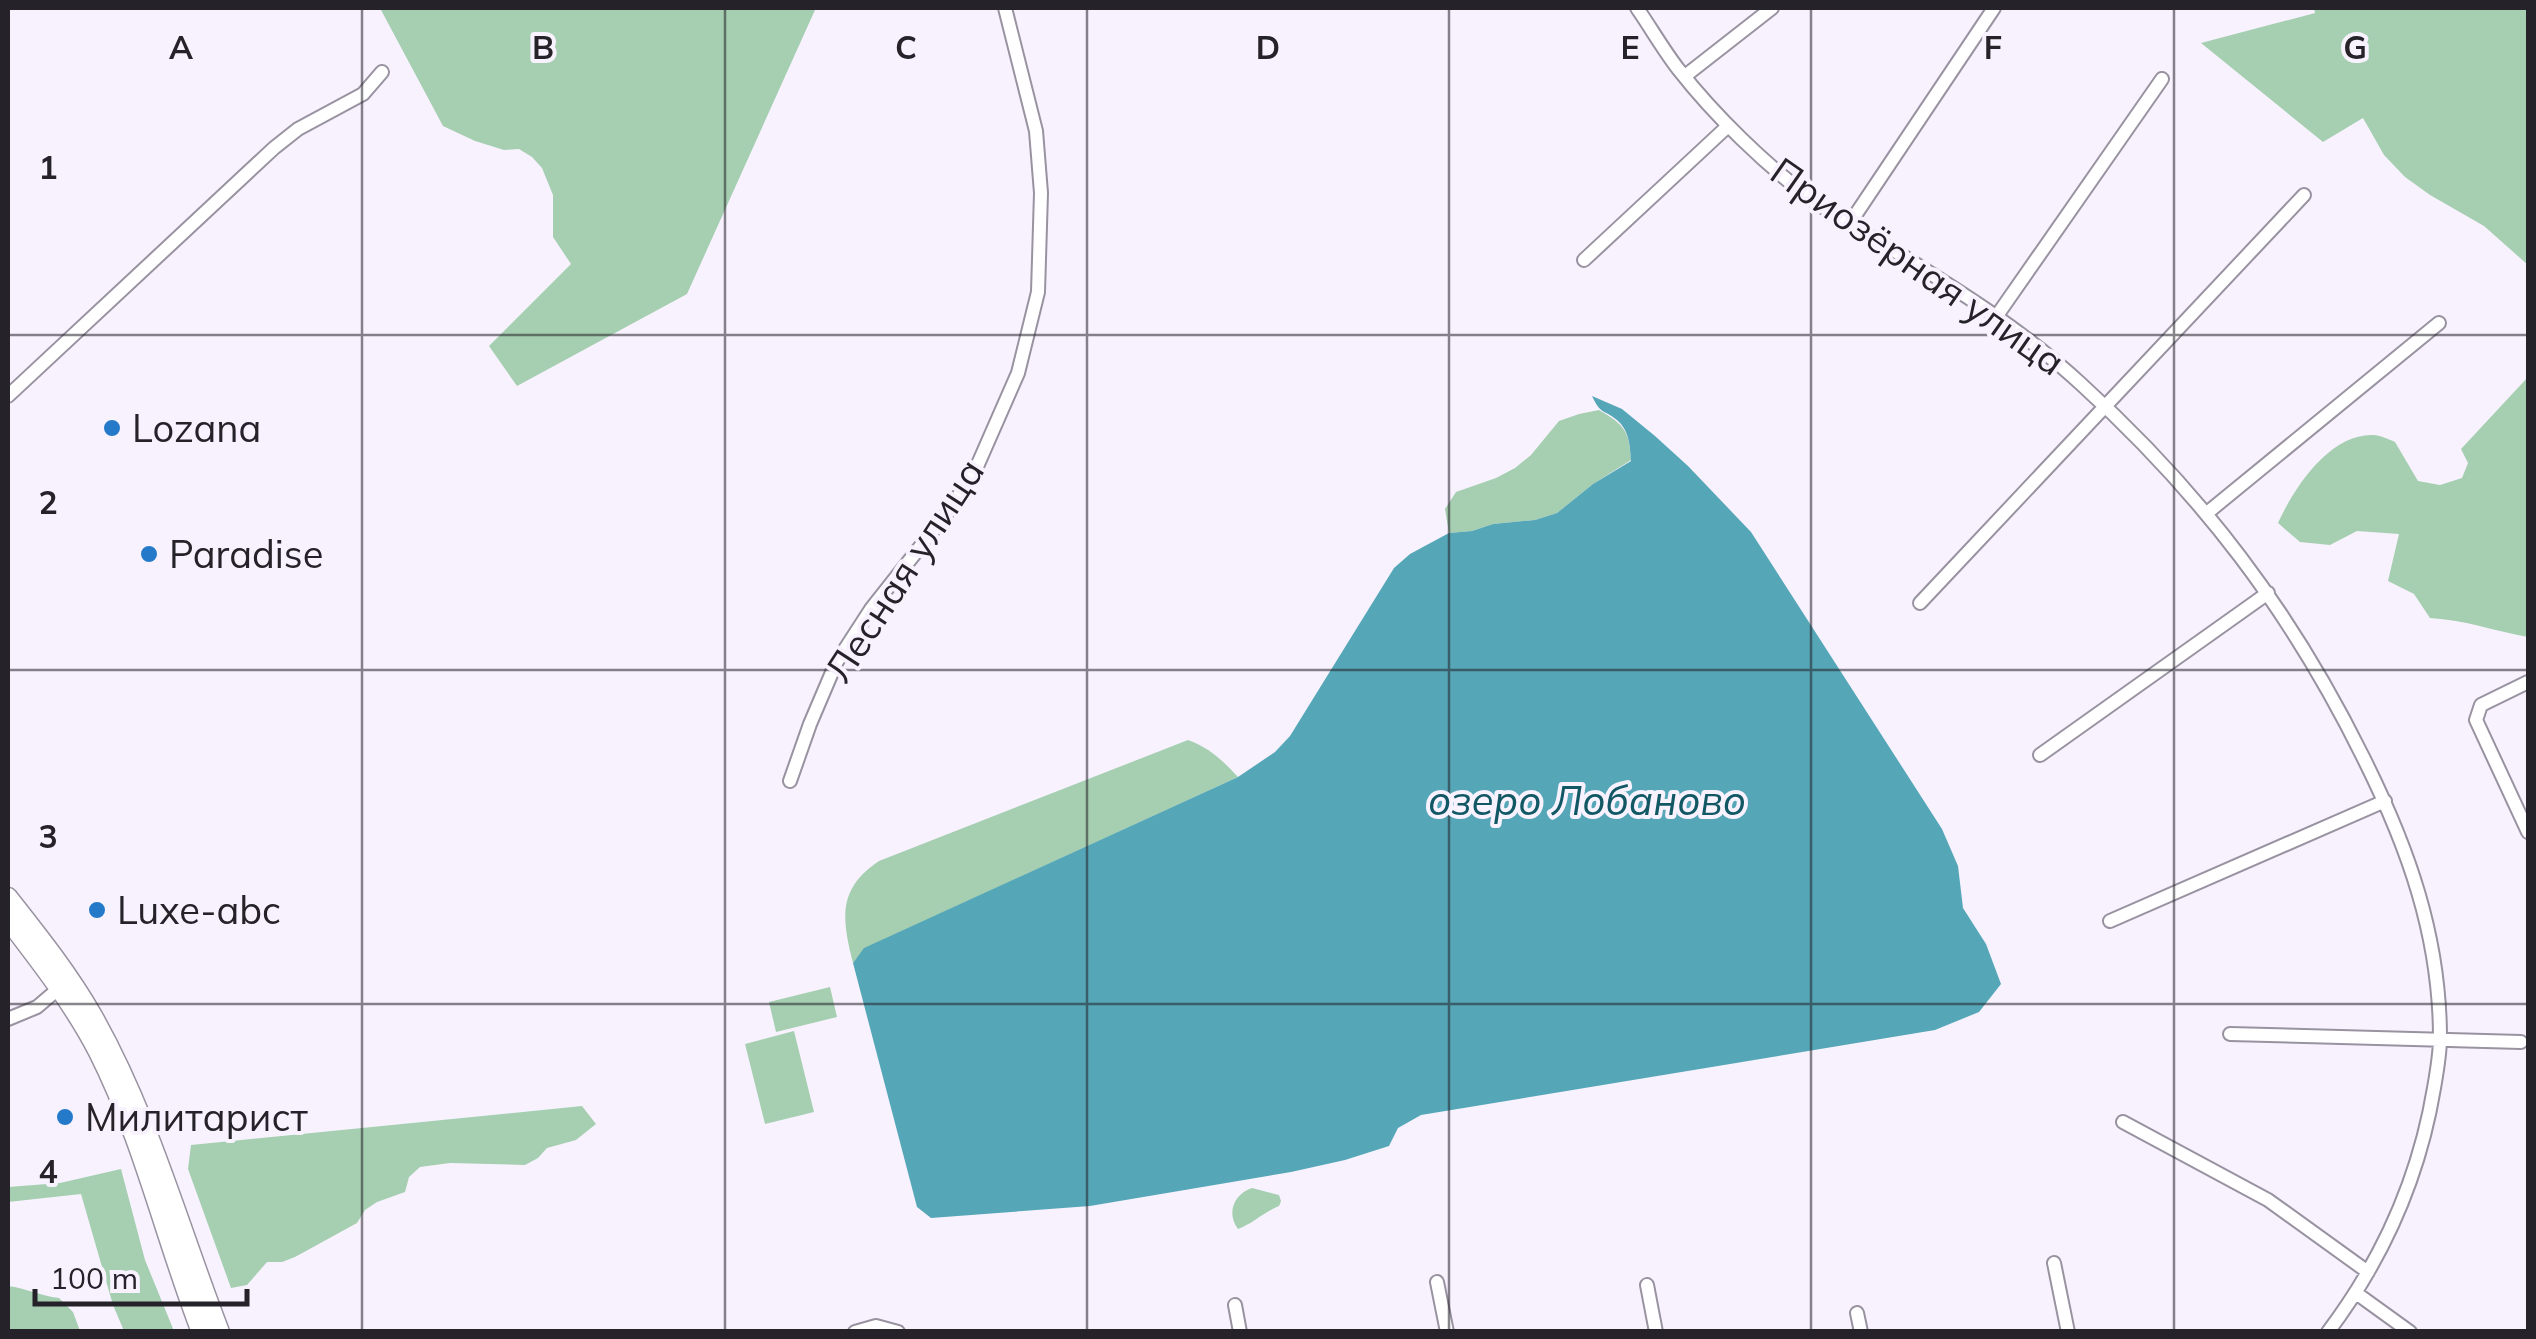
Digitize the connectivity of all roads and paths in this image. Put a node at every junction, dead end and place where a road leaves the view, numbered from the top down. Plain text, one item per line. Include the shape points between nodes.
1 (1005, 8) edge
2 (1637, 8) edge
3 (1772, 8) edge
4 (1994, 8) edge
5 (382, 72) dead end
6 (1684, 76) junction
7 (2162, 78) dead end
8 (1728, 126) junction
9 (2304, 195) dead end
10 (1850, 223) junction
11 (1584, 260) dead end
12 (1996, 316) junction
13 (2439, 322) dead end
14 (8, 396) edge
15 (2105, 408) junction
16 (2208, 513) junction
17 (2268, 593) junction
18 (1920, 604) dead end
19 (2528, 682) edge
20 (2040, 755) dead end
21 (790, 781) dead end
22 (2385, 801) junction
23 (2528, 832) edge
24 (8, 897) edge
25 (8, 920) edge
26 (2110, 921) dead end
27 (64, 984) junction
28 (8, 1019) edge
29 (2230, 1034) dead end
30 (2440, 1041) junction
31 (2522, 1042) dead end
32 (2123, 1122) dead end
33 (2054, 1263) dead end
34 (2368, 1272) junction
35 (1438, 1282) dead end
36 (1647, 1285) dead end
37 (2356, 1293) junction
38 (1235, 1305) dead end
39 (1857, 1312) dead end
40 (201, 1332) edge
41 (220, 1332) edge
42 (855, 1332) edge
43 (898, 1332) edge
44 (1240, 1332) edge
45 (1447, 1332) edge
46 (1656, 1332) edge
47 (1861, 1332) edge
48 (2068, 1332) edge
49 (2328, 1332) edge
50 (2410, 1332) edge

1 - 21 street, Лесная улица via 1036,131 1041,193 1038,292 1018,373 975,470 836,663
2 - 6 street, Приозёрная улица
3 - 6 street
4 - 10 street
5 - 14 street via 363,94 274,148
6 - 8 street, Приозёрная улица
7 - 12 street
8 - 10 street, Приозёрная улица
8 - 11 street
9 - 15 street
10 - 12 street, Приозёрная улица
12 - 15 street, Приозёрная улица
13 - 16 street
15 - 16 street, Приозёрная улица
15 - 18 street
16 - 17 street, Приозёрная улица
17 - 20 street
17 - 22 street, Приозёрная улица via 2341,712
19 - 23 street via 2482,705 2476,720
22 - 26 street
22 - 30 street, Приозёрная улица via 2418,886 2437,970
24 - 27 main road
25 - 27 main road
27 - 28 street via 37,1007
27 - 40 main road via 118,1097
27 - 41 main road via 92,1014 130,1092
29 - 30 street
30 - 31 street
30 - 34 street, Приозёрная улица via 2428,1127 2411,1184
32 - 34 street via 2268,1200
33 - 48 street
34 - 37 street, Приозёрная улица
35 - 45 street
36 - 46 street
37 - 49 street, Приозёрная улица
37 - 50 street
38 - 44 street
39 - 47 street
42 - 43 street via 876,1326

